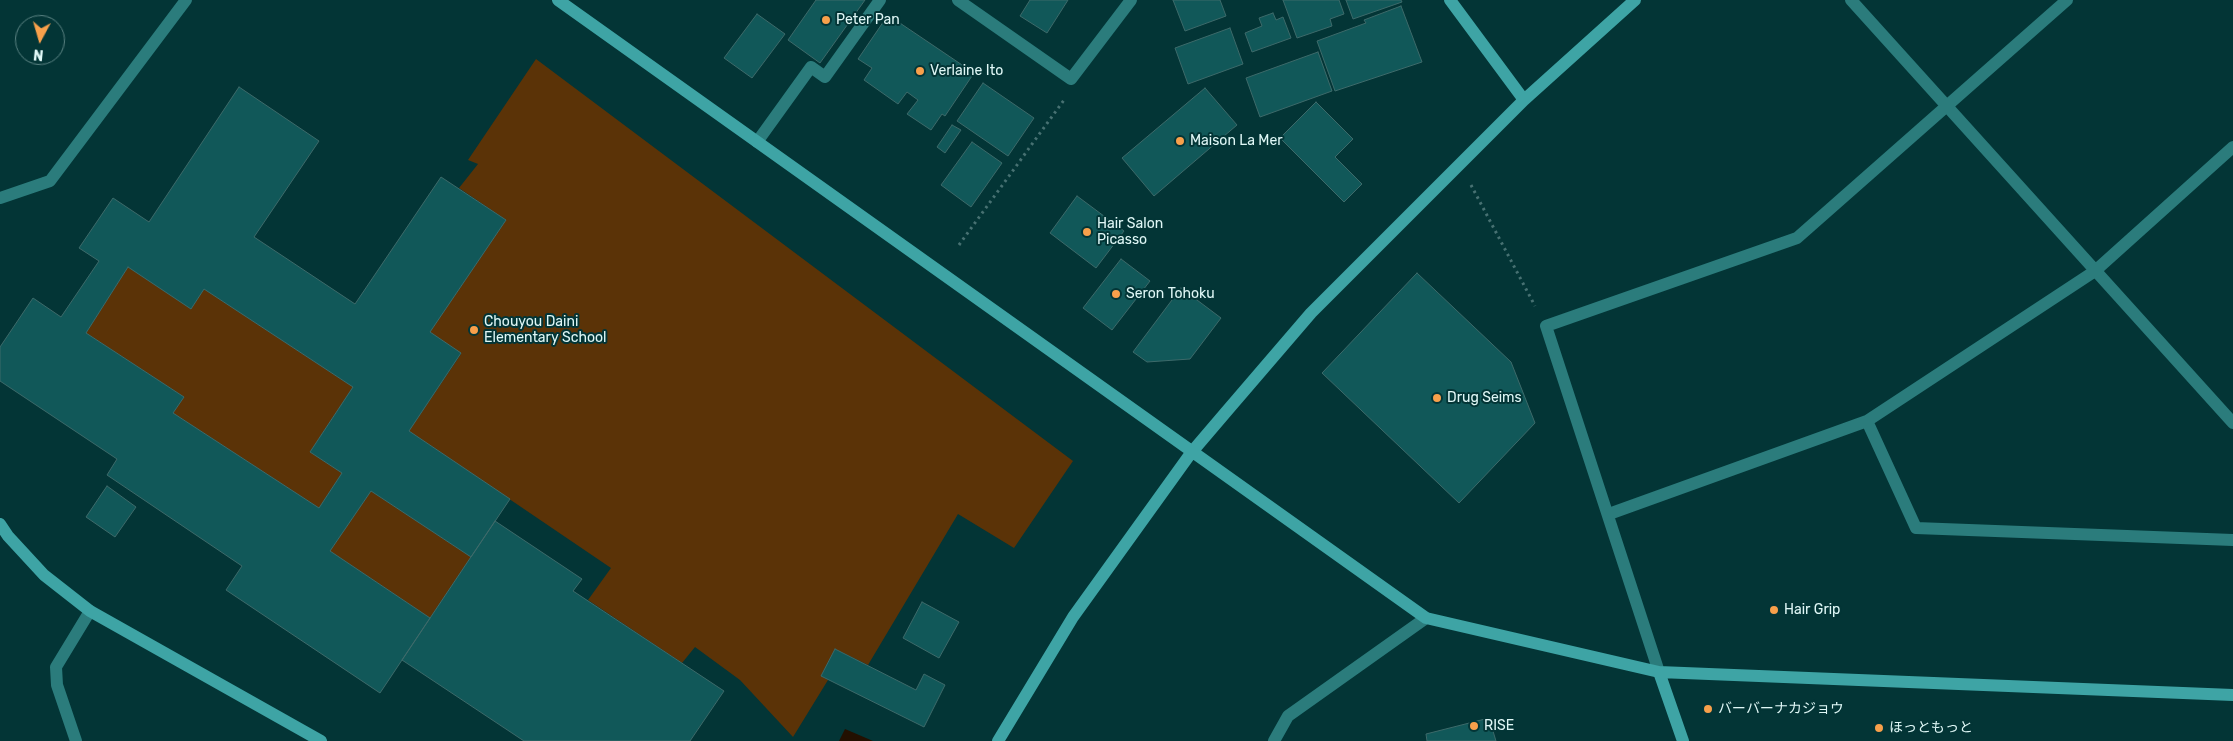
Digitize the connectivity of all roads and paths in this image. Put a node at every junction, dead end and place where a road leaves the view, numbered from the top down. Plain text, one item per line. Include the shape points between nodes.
1 (186, 0) edge
2 (558, 0) edge
3 (880, 0) edge
4 (958, 0) edge
5 (1131, 0) edge
6 (1450, 0) edge
7 (1635, 0) edge
8 (1851, 0) edge
9 (2067, 0) edge
10 (1066, 96) dead end
11 (1524, 100) junction
12 (1948, 107) junction
13 (757, 142) junction
14 (2233, 148) edge
15 (1459, 165) junction
16 (0, 198) edge
17 (959, 246) dead end
18 (2095, 271) junction
19 (1546, 326) junction
20 (1867, 421) junction
21 (2233, 423) edge
22 (1191, 453) junction
23 (1609, 514) junction
24 (0, 524) edge
25 (2233, 540) edge
26 (90, 611) junction
27 (1426, 618) junction
28 (1659, 672) junction
29 (2233, 694) edge
30 (76, 741) edge
31 (321, 741) edge
32 (998, 741) edge
33 (1274, 741) edge
34 (1683, 741) edge

1 - 16 street via 50,181
2 - 13 street
3 - 13 street via 825,77 811,67
4 - 5 street via 1071,79
6 - 11 street
7 - 11 street
8 - 12 street
9 - 12 street
10 - 17 path
11 - 15 street
12 - 18 street
12 - 19 street via 1797,238
13 - 22 street
14 - 18 street
15 - 19 path
15 - 22 street via 1311,313
18 - 20 street
18 - 21 street
19 - 23 street
20 - 23 street
20 - 25 street via 1916,528
22 - 27 street
22 - 32 street via 1073,616
23 - 28 street
24 - 26 street via 44,575
26 - 30 street via 56,667 57,685
26 - 31 street
27 - 28 street
27 - 33 street via 1288,716
28 - 29 street
28 - 34 street

